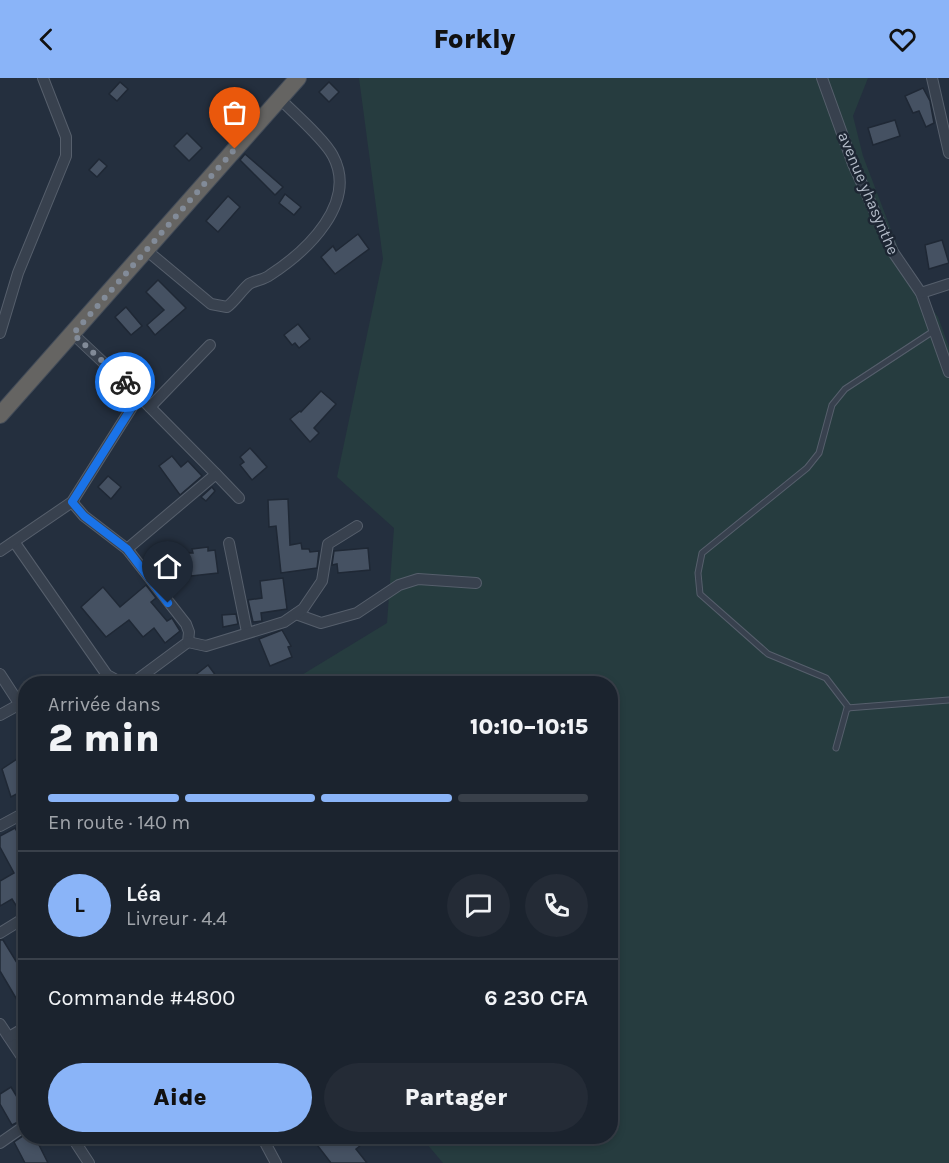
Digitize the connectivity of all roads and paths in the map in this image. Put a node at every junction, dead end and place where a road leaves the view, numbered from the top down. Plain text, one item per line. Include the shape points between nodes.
1 (43, 78) edge
2 (298, 78) edge
3 (822, 78) edge
4 (932, 78) edge
5 (280, 99) junction
6 (949, 153) edge
7 (145, 249) junction
8 (949, 284) edge
9 (921, 294) junction
10 (934, 330) junction
11 (0, 333) edge
12 (73, 334) junction
13 (210, 345) dead end
14 (948, 367) edge
15 (139, 396) junction
16 (150, 407) junction
17 (0, 415) edge
18 (216, 474) junction
19 (239, 498) dead end
20 (72, 502) junction
21 (357, 526) dead end
22 (15, 543) junction
23 (229, 543) dead end
24 (127, 549) junction
25 (0, 551) edge
26 (476, 583) dead end
27 (296, 614) junction
28 (247, 632) junction
29 (188, 642) junction
30 (0, 674) edge
31 (109, 676) edge
32 (142, 676) edge
33 (949, 700) edge
34 (18, 701) edge
35 (18, 705) edge
36 (849, 708) junction
37 (0, 715) edge
38 (836, 748) dead end
39 (18, 816) edge
40 (0, 826) edge
41 (18, 922) edge
42 (0, 933) edge
43 (18, 1028) edge
44 (3, 1029) edge
45 (18, 1051) edge
46 (18, 1131) edge
47 (0, 1143) edge
48 (77, 1144) edge
49 (266, 1144) edge
50 (89, 1163) edge
51 (276, 1163) edge

1 - 11 street via 66,137 66,156 18,273
2 - 5 highway
3 - 9 street, avenue yhasynthe via 853,164 893,252
4 - 6 street
5 - 7 highway
5 - 7 street via 332,153 341,172 341,192 321,230 298,255 268,277 250,284 227,308 211,304
7 - 12 highway
8 - 9 street
9 - 10 street, avenue yhasynthe
10 - 14 street, avenue yhasynthe
10 - 36 lane via 844,389 832,405 819,453 807,468 702,553 698,573 700,594 768,654 826,678
12 - 15 street
12 - 17 highway
13 - 16 street
15 - 16 street
15 - 20 street
16 - 18 street
18 - 19 street
18 - 24 street
20 - 22 street
20 - 24 street
21 - 27 street via 328,544 322,581
22 - 25 street
22 - 31 street
23 - 28 street
24 - 29 street via 186,624
26 - 27 street via 418,579 399,585 357,613 321,623
27 - 28 street
28 - 29 street via 206,646
29 - 32 street
30 - 34 street
33 - 36 lane
35 - 37 street
36 - 38 lane
39 - 40 street
41 - 42 street
43 - 44 street
44 - 45 street
46 - 47 street
48 - 50 street
49 - 51 street

